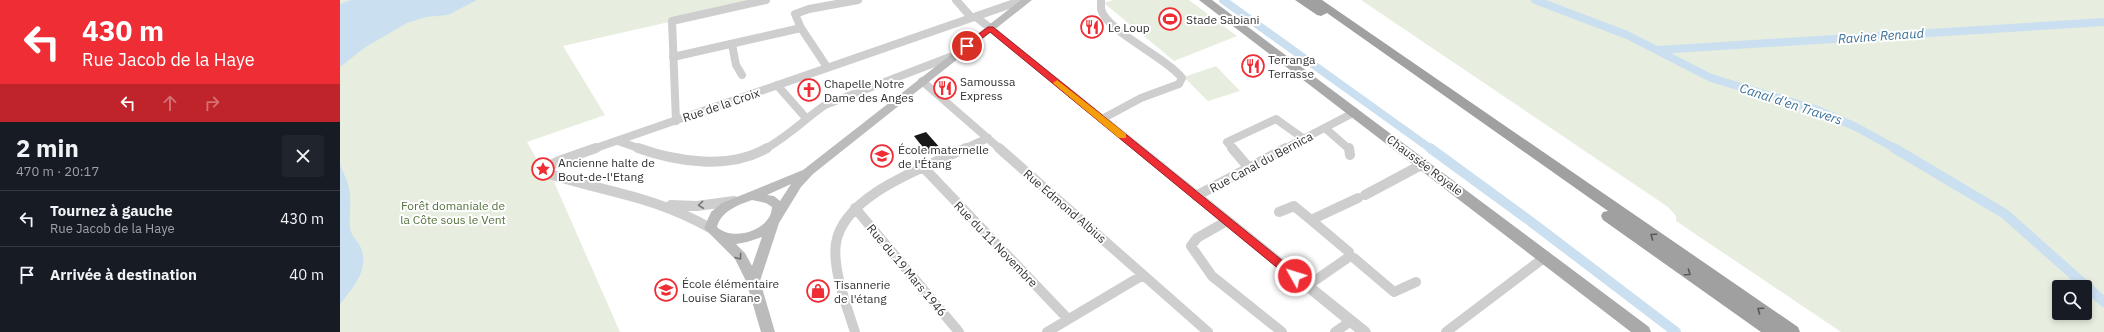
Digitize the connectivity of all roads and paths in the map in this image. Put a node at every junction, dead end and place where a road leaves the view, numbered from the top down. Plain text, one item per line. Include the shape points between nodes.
1 (766, 0) edge
2 (858, 0) edge
3 (956, 0) edge
4 (1023, 0) edge
5 (1027, 0) edge
6 (1101, 0) edge
7 (1205, 0) edge
8 (1302, 0) edge
9 (1315, 0) edge
10 (974, 17) junction
11 (800, 28) junction
12 (990, 28) junction
13 (732, 44) junction
14 (955, 55) junction
15 (673, 57) junction
16 (827, 67) junction
17 (912, 73) junction
18 (742, 75) dead end
19 (924, 80) junction
20 (777, 85) junction
21 (1355, 112) junction
22 (806, 118) junction
23 (1102, 119) junction
24 (676, 121) junction
25 (1325, 128) junction
26 (988, 138) junction
27 (1304, 139) junction
28 (618, 141) junction
29 (1350, 155) dead end
30 (1423, 164) junction
31 (924, 168) junction
32 (1249, 168) junction
33 (809, 171) junction
34 (752, 196) junction
35 (1196, 196) junction
36 (735, 201) junction
37 (667, 205) junction
38 (855, 208) junction
39 (1279, 212) dead end
40 (776, 218) junction
41 (1311, 220) junction
42 (1227, 221) junction
43 (715, 232) junction
44 (1351, 256) junction
45 (1545, 257) junction
46 (1143, 275) junction
47 (753, 281) junction
48 (1416, 282) dead end
49 (1307, 286) junction
50 (1068, 319) junction
51 (1351, 321) junction
52 (768, 332) edge
53 (855, 332) edge
54 (959, 332) edge
55 (1047, 332) edge
56 (1208, 332) edge
57 (1282, 332) edge
58 (1335, 332) edge
59 (1364, 332) edge
60 (1446, 332) edge
61 (1644, 332) edge
62 (1773, 332) edge
63 (1792, 332) edge

1 - 15 street via 672,21
2 - 11 street via 795,14
3 - 10 street
4 - 10 street, Rue de la Croix
5 - 12 main road
6 - 23 street via 1101,10 1106,19 1142,48 1175,67 1182,78 1179,84 1141,98
7 - 21 main road, Chaussée Royale
8 -> 62 highway
63 -> 9 highway
10 - 12 street
10 - 16 street, Rue de la Croix
11 - 13 street
11 - 16 street
12 - 14 main road
12 - 23 street
13 - 15 street
13 - 18 street via 736,66
14 - 17 street
14 - 19 main road
15 - 24 street
16 - 20 street, Rue de la Croix
17 - 19 street, Rue Edmond Albius
17 - 22 street via 825,105
19 - 26 street, Rue Edmond Albius
19 - 33 main road
20 - 22 street
20 - 24 street, Rue de la Croix
21 - 25 street, Rue Canal du Bernica
21 - 30 main road, Chaussée Royale
22 - 28 street via 778,142 760,153 717,162 695,162 646,151
23 - 35 street
24 - 28 street, Rue de la Croix
25 - 27 street, Rue Canal du Bernica
25 - 29 street, Rue Canal du Bernica via 1349,148
26 - 31 street
26 - 46 street, Rue Edmond Albius
27 - 32 street, Rue Canal du Bernica
27 - 32 street via 1276,119 1227,142
28 - 37 street, Rue de la Croix via 547,166 542,169 543,172
30 - 41 street
30 - 45 main road, Chaussée Royale
31 - 38 street via 874,192
31 - 50 street, Rue du 11 Novembre
32 - 35 street, Rue Canal du Bernica
33 - 34 main road
33 - 40 main road via 797,184
34 - 36 main road
34 - 40 main road via 767,197 774,201 778,206
35 - 42 street
36 -> 37 street, Rue de la Croix via 697,206
36 - 43 main road via 718,213
37 - 43 street, Rue de la Croix
38 - 53 street via 846,220 836,243 837,266 845,303
38 - 54 street, Rue du 19 Mars 1946
39 - 41 street via 1294,206
40 - 43 main road via 751,236 728,239
40 - 47 main road
41 - 44 street
42 - 49 street
42 - 57 street via 1196,238 1191,246 1212,276
43 -> 47 main road via 740,256
44 - 48 street via 1394,292
44 - 49 street
45 - 60 street
45 - 61 main road, Chaussée Royale
46 - 50 street
46 - 56 street, Rue Edmond Albius
47 - 52 main road
49 - 51 street
50 - 55 street
51 - 58 street
51 - 59 street

